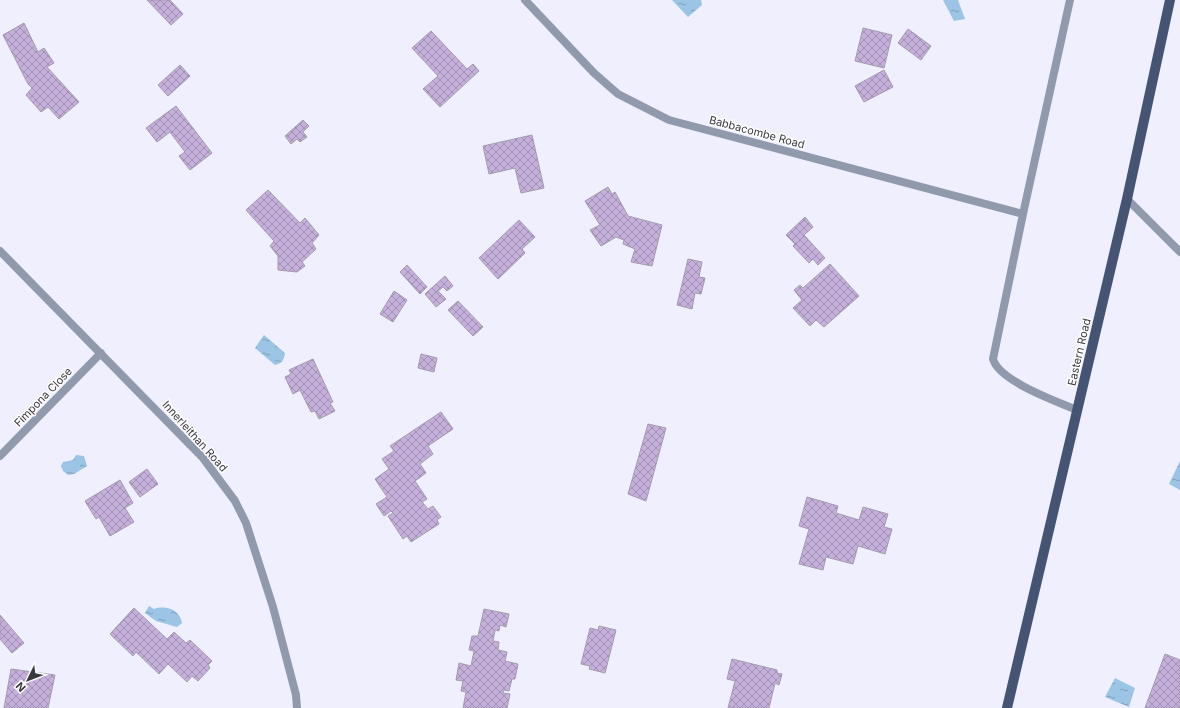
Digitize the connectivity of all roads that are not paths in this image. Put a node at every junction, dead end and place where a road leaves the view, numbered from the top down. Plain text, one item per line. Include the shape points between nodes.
1 (525, 0) edge
2 (1070, 0) edge
3 (1170, 0) edge
4 (1127, 199) junction
5 (1022, 214) junction
6 (0, 251) edge
7 (1180, 252) edge
8 (101, 353) junction
9 (1077, 410) junction
10 (0, 456) edge
11 (296, 708) edge
12 (1007, 708) edge

1 - 5 street, Babbacombe Road via 594,73 618,94 669,120
2 - 5 street
3 - 4 main road, Eastern Road
4 - 7 street
4 - 9 main road, Eastern Road
5 - 9 street via 994,359 995,365 1014,381
6 - 8 street, Innerleithan Road
8 - 10 street, Fimpona Close
8 - 11 street, Innerleithan Road via 202,458 235,501 246,523 273,606 296,695
9 - 12 main road, Eastern Road

